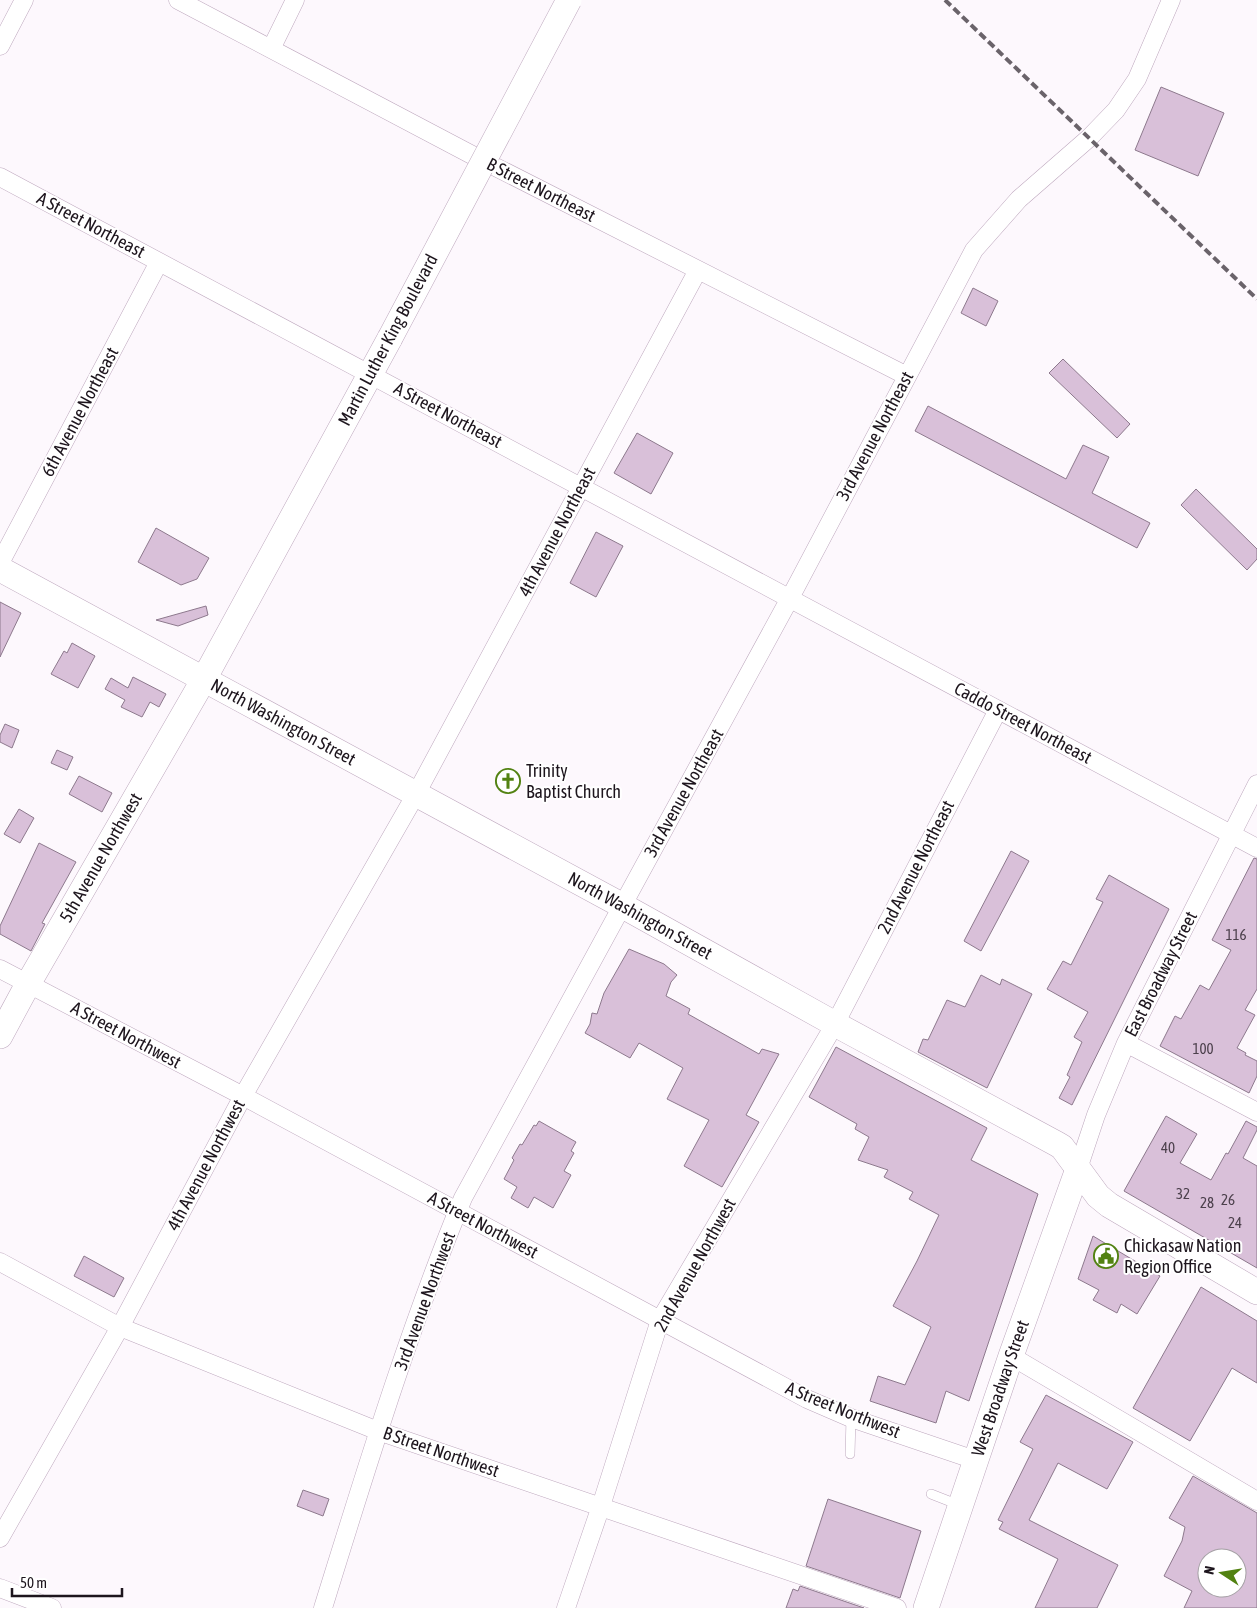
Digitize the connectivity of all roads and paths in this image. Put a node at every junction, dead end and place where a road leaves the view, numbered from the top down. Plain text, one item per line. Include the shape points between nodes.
1 (24, 0) edge
2 (178, 0) edge
3 (295, 0) edge
4 (569, 0) edge
5 (1171, 0) edge
6 (0, 46) edge
7 (271, 49) junction
8 (0, 177) edge
9 (159, 262) junction
10 (698, 270) junction
11 (371, 374) junction
12 (907, 376) junction
13 (582, 486) junction
14 (0, 563) edge
15 (0, 569) edge
16 (790, 598) junction
17 (204, 679) junction
18 (998, 710) junction
19 (1257, 784) edge
20 (416, 794) junction
21 (1232, 835) junction
22 (1257, 848) edge
23 (623, 906) junction
24 (0, 969) edge
25 (28, 984) junction
26 (835, 1024) junction
27 (0, 1036) edge
28 (1126, 1043) junction
29 (243, 1096) junction
30 (1257, 1112) edge
31 (1078, 1169) junction
32 (458, 1212) junction
33 (0, 1262) edge
34 (1257, 1292) edge
35 (660, 1320) junction
36 (120, 1327) junction
37 (1011, 1356) junction
38 (851, 1418) junction
39 (378, 1431) junction
40 (850, 1454) dead end
41 (975, 1460) junction
42 (931, 1494) dead end
43 (1257, 1502) edge
44 (601, 1506) junction
45 (960, 1506) junction
46 (0, 1538) edge
47 (0, 1588) edge
48 (52, 1608) edge
49 (323, 1608) edge
50 (566, 1608) edge
51 (897, 1608) edge
52 (926, 1608) edge

1 - 6 street
2 - 7 street, B Street Northeast
3 - 7 street
4 - 11 main road, Martin Luther King Boulevard, bridge
5 - 12 street, 3rd Avenue Northeast via 1137,79 1116,110 1095,133 1019,200 979,243
7 - 10 street, B Street Northeast
8 - 9 street, A Street Northeast
9 - 11 street, A Street Northeast
9 - 14 street, 6th Avenue Northeast
10 - 12 street, B Street Northeast
10 - 13 street, 4th Avenue Northeast
11 - 13 street, A Street Northeast
11 - 17 main road, Martin Luther King Boulevard
12 - 16 street, 3rd Avenue Northeast
13 - 16 street, A Street Northeast
13 - 20 street, 4th Avenue Northeast
15 - 17 main road, North Washington Street
16 - 18 street, Caddo Street Northeast
16 - 23 street, 3rd Avenue Northeast
17 - 20 main road, North Washington Street
17 - 25 main road, 5th Avenue Northwest
18 - 21 street, Caddo Street Northeast
18 - 26 street, 2nd Avenue Northeast
19 - 21 street, East Broadway Street
20 - 23 main road, North Washington Street
20 - 29 street, 4th Avenue Northwest
21 - 22 street, Caddo Street Northeast
21 - 28 street, East Broadway Street
23 - 26 main road, North Washington Street
23 - 32 street, 3rd Avenue Northwest
24 - 25 street, A Street Northwest
25 - 27 main road, 5th Avenue Northwest
25 - 29 street, A Street Northwest
26 - 31 main road, North Washington Street via 1057,1144
26 - 35 street, 2nd Avenue Northwest
28 - 30 street
28 - 31 street, East Broadway Street
29 - 32 street, A Street Northwest
29 - 36 street, 4th Avenue Northwest
31 - 34 main road, North Washington Street via 1109,1205
31 - 37 main road, West Broadway Street
32 - 35 street, A Street Northwest
32 - 39 street, 3rd Avenue Northwest
33 - 36 street, B Street Northwest
35 - 38 street, A Street Northwest via 807,1399
35 - 44 street, 2nd Avenue Northwest
36 - 39 street, B Street Northwest
36 - 46 street, 4th Avenue Northwest
37 - 41 main road, West Broadway Street
37 - 43 street
38 - 40 lane
38 - 41 street, A Street Northwest
39 - 44 street, B Street Northwest
39 - 49 street, 3rd Avenue Northwest
41 - 45 main road, West Broadway Street
42 - 45 lane
44 - 50 street, 2nd Avenue Northwest
44 - 51 street, B Street Northwest
45 - 52 main road, West Broadway Street
47 - 48 street

